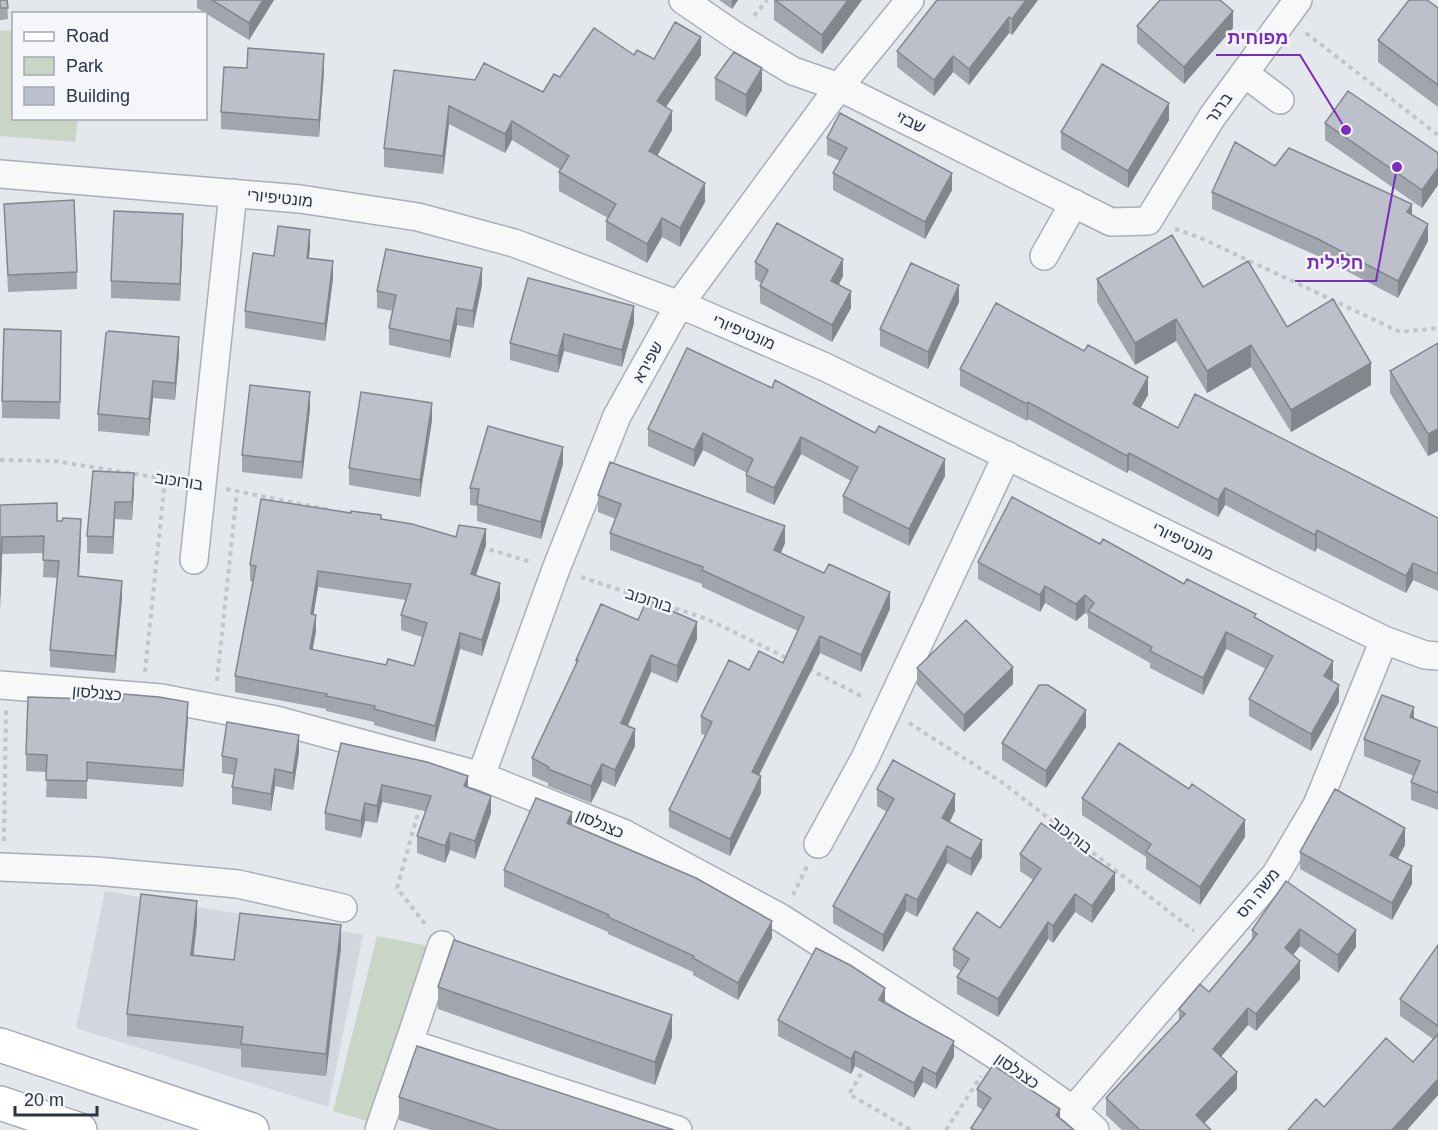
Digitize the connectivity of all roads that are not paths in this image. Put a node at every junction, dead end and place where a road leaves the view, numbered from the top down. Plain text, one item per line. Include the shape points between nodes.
1 (683, 0) edge
2 (910, 0) edge
3 (1292, 8) edge
4 (1244, 73) junction
5 (839, 87) junction
6 (1280, 100) dead end
7 (0, 174) edge
8 (233, 194) junction
9 (1074, 203) junction
10 (1148, 221) joint
11 (1044, 256) dead end
12 (679, 305) junction
13 (1007, 456) junction
14 (194, 560) dead end
15 (1384, 640) junction
16 (1438, 656) edge
17 (3, 685) edge
18 (481, 776) junction
19 (818, 844) road end
20 (2, 867) edge
21 (343, 908) dead end
22 (442, 945) road end
23 (409, 1043) junction
24 (0, 1045) edge
25 (0, 1103) edge
26 (1073, 1110) junction
27 (80, 1130) edge
28 (252, 1130) edge
29 (379, 1130) edge
30 (678, 1130) edge
31 (1095, 1130) edge

1 - 5 street, שבזי via 793,71
2 - 5 street, שפירא
3 - 4 street, ברנר
4 - 6 street
4 - 10 street, ברנר
5 - 9 street, שבזי
5 - 12 street, שפירא
7 - 8 street, מונטיפיורי
8 - 12 street, מונטיפיורי via 300,199 418,217 514,243
8 - 14 street
9 - 10 street, שבזי via 1111,222
9 - 11 street
12 - 13 street, מונטיפיורי via 825,367
12 - 18 street, שפירא via 617,416
13 - 15 street, מונטיפיורי
13 - 19 street via 888,710
15 - 16 street, מונטיפיורי
15 - 26 street, משה הס via 1317,805 1276,874
17 - 18 street, כצנלסון via 142,697 214,708 276,720
18 - 26 street, כצנלסון via 623,833 781,918
20 - 21 street via 238,884
22 - 23 street
23 - 29 street
23 - 30 street
24 - 28 main road
25 - 27 main road
26 - 31 street, כצנלסון

